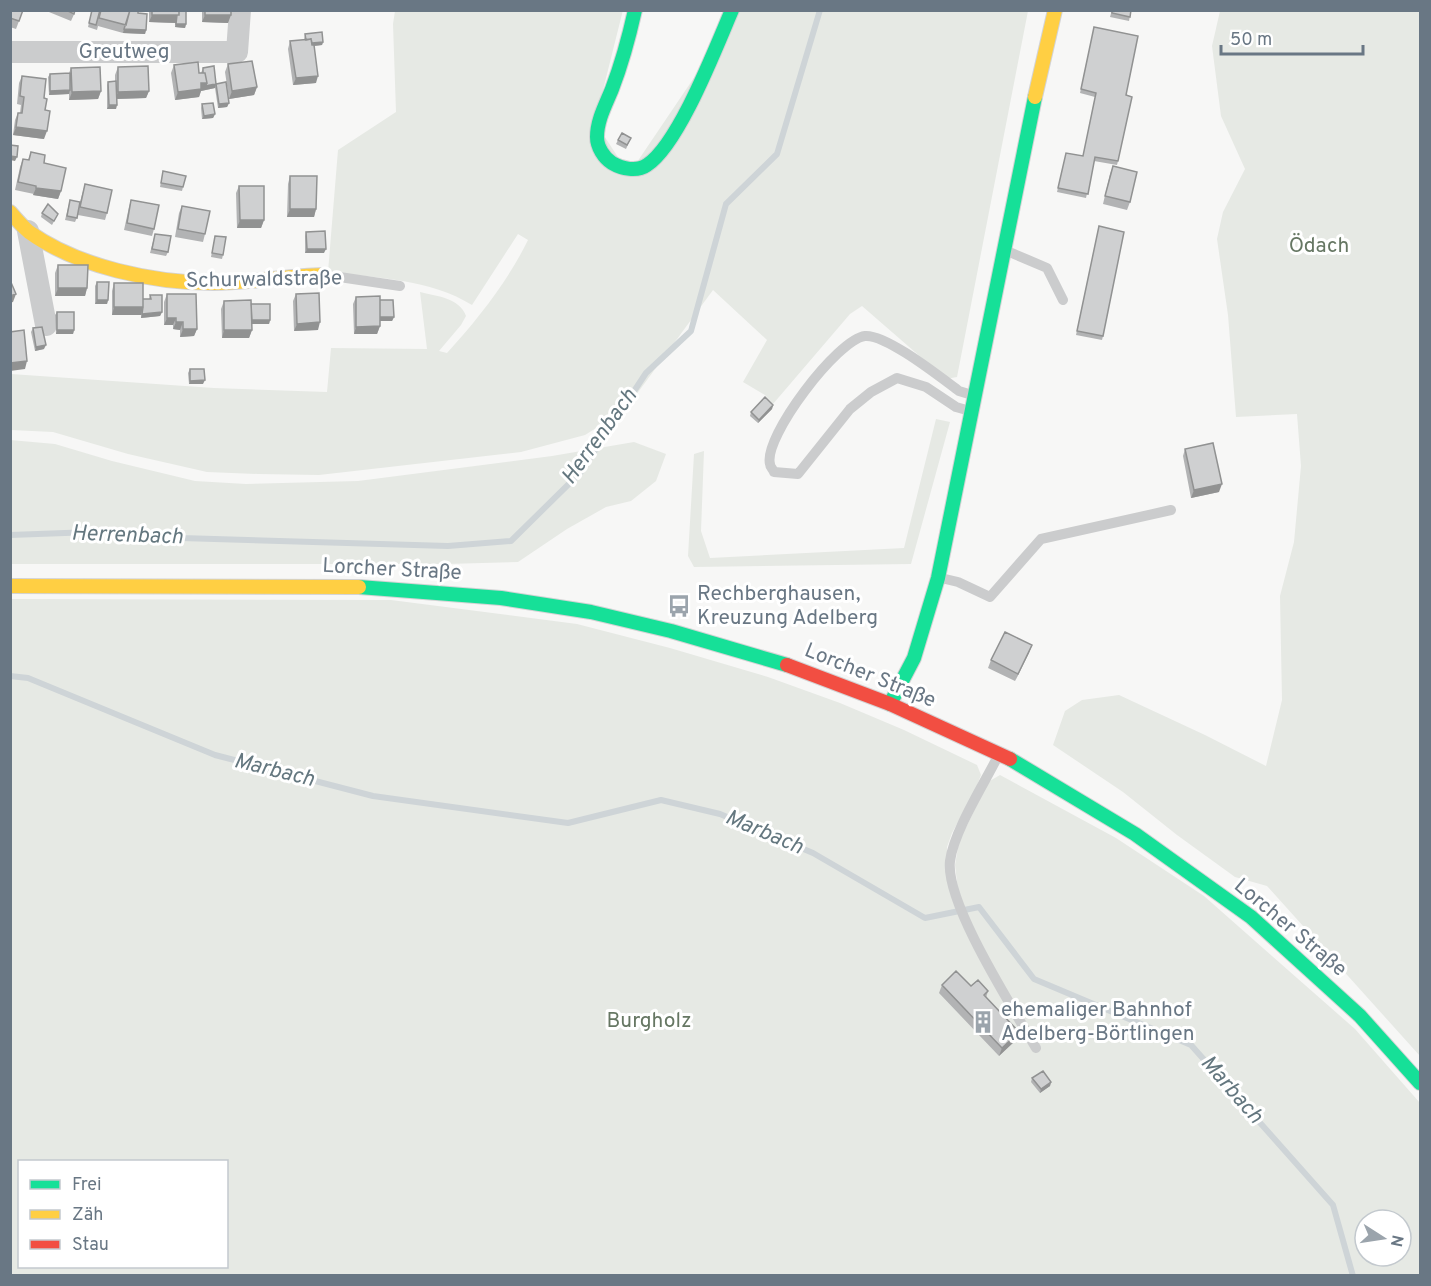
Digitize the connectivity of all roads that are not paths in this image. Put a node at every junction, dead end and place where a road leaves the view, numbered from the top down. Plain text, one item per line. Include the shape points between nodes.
1 (240, 10) edge
2 (635, 10) edge
3 (732, 10) edge
4 (1055, 10) edge
5 (10, 52) edge
6 (10, 212) edge
7 (28, 231) junction
8 (1004, 249) junction
9 (323, 275) joint
10 (400, 286) dead end
11 (1063, 300) dead end
12 (46, 325) dead end
13 (975, 396) junction
14 (971, 412) junction
15 (1171, 510) dead end
16 (938, 578) junction
17 (10, 586) edge
18 (890, 704) junction
19 (1000, 753) junction
20 (1036, 1048) dead end
21 (1420, 1083) edge

1 - 5 street, Greutweg via 237,52
2 - 3 main road via 597,141 609,161 629,169 639,169 652,161 676,130
4 - 8 main road
6 - 7 main road, Schurwaldstraße
7 - 9 main road, Schurwaldstraße via 72,256 168,280 213,283
7 - 12 street
8 - 11 lane via 1047,268
8 - 13 main road
9 - 10 lane, Schurwaldstraße
13 - 14 main road
13 - 14 lane via 959,391 886,340 863,336 846,344 789,412 773,443 769,463 774,472 798,474 850,409 897,378 927,387 956,407
14 - 16 main road
15 - 16 lane via 1041,539 990,597 958,582
16 - 18 main road via 914,658
17 - 18 main road, Lorcher Straße via 374,586 501,598 591,612 671,631 794,667
18 - 19 main road, Lorcher Straße
19 - 20 lane via 955,841 950,862 952,884 970,930
19 - 21 main road, Lorcher Straße via 1135,834 1251,917 1360,1016

